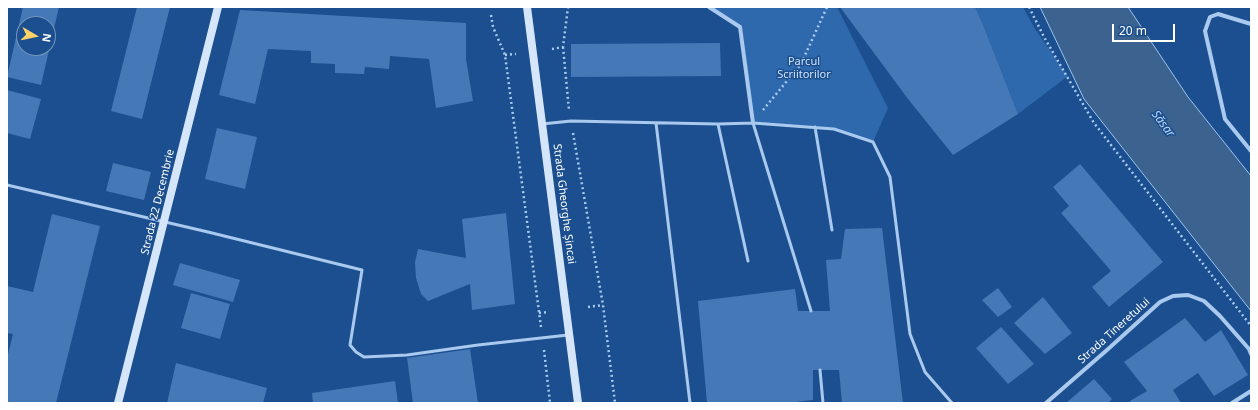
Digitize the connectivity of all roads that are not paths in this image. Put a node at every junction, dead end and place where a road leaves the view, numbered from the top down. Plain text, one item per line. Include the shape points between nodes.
1 (218, 7) edge
2 (527, 7) edge
3 (709, 7) edge
4 (1251, 24) edge
5 (656, 123) junction
6 (753, 123) junction
7 (542, 124) junction
8 (718, 124) junction
9 (815, 127) junction
10 (1251, 151) edge
11 (7, 185) edge
12 (164, 222) junction
13 (832, 230) dead end
14 (748, 261) dead end
15 (811, 311) dead end
16 (570, 335) junction
17 (1251, 354) edge
18 (820, 370) dead end
19 (1251, 390) edge
20 (118, 403) edge
21 (578, 403) edge
22 (690, 403) edge
23 (824, 403) edge
24 (952, 403) edge
25 (1046, 403) edge
26 (1232, 403) edge

1 - 12 main road, Strada 22 Decembrie
2 - 7 main road, Strada Gheorghe Șincai
3 - 6 street via 740,27
4 - 10 street via 1218,14 1210,17 1205,31 1225,119
5 - 7 lane via 571,121
5 - 8 lane
5 - 22 lane
6 - 8 lane
6 - 9 lane
6 - 15 lane
7 - 16 main road, Strada Gheorghe Șincai
8 - 14 lane
9 - 13 lane
9 - 24 lane via 834,129 873,142 890,177 910,334 925,372
11 - 12 lane
12 - 16 lane via 362,270 350,346 364,357 407,355
12 - 20 main road, Strada 22 Decembrie
16 - 21 main road, Strada Gheorghe Șincai
17 - 25 street, Strada Tineretului via 1204,300 1188,295 1173,296 1160,302
18 - 23 lane
19 - 26 street

